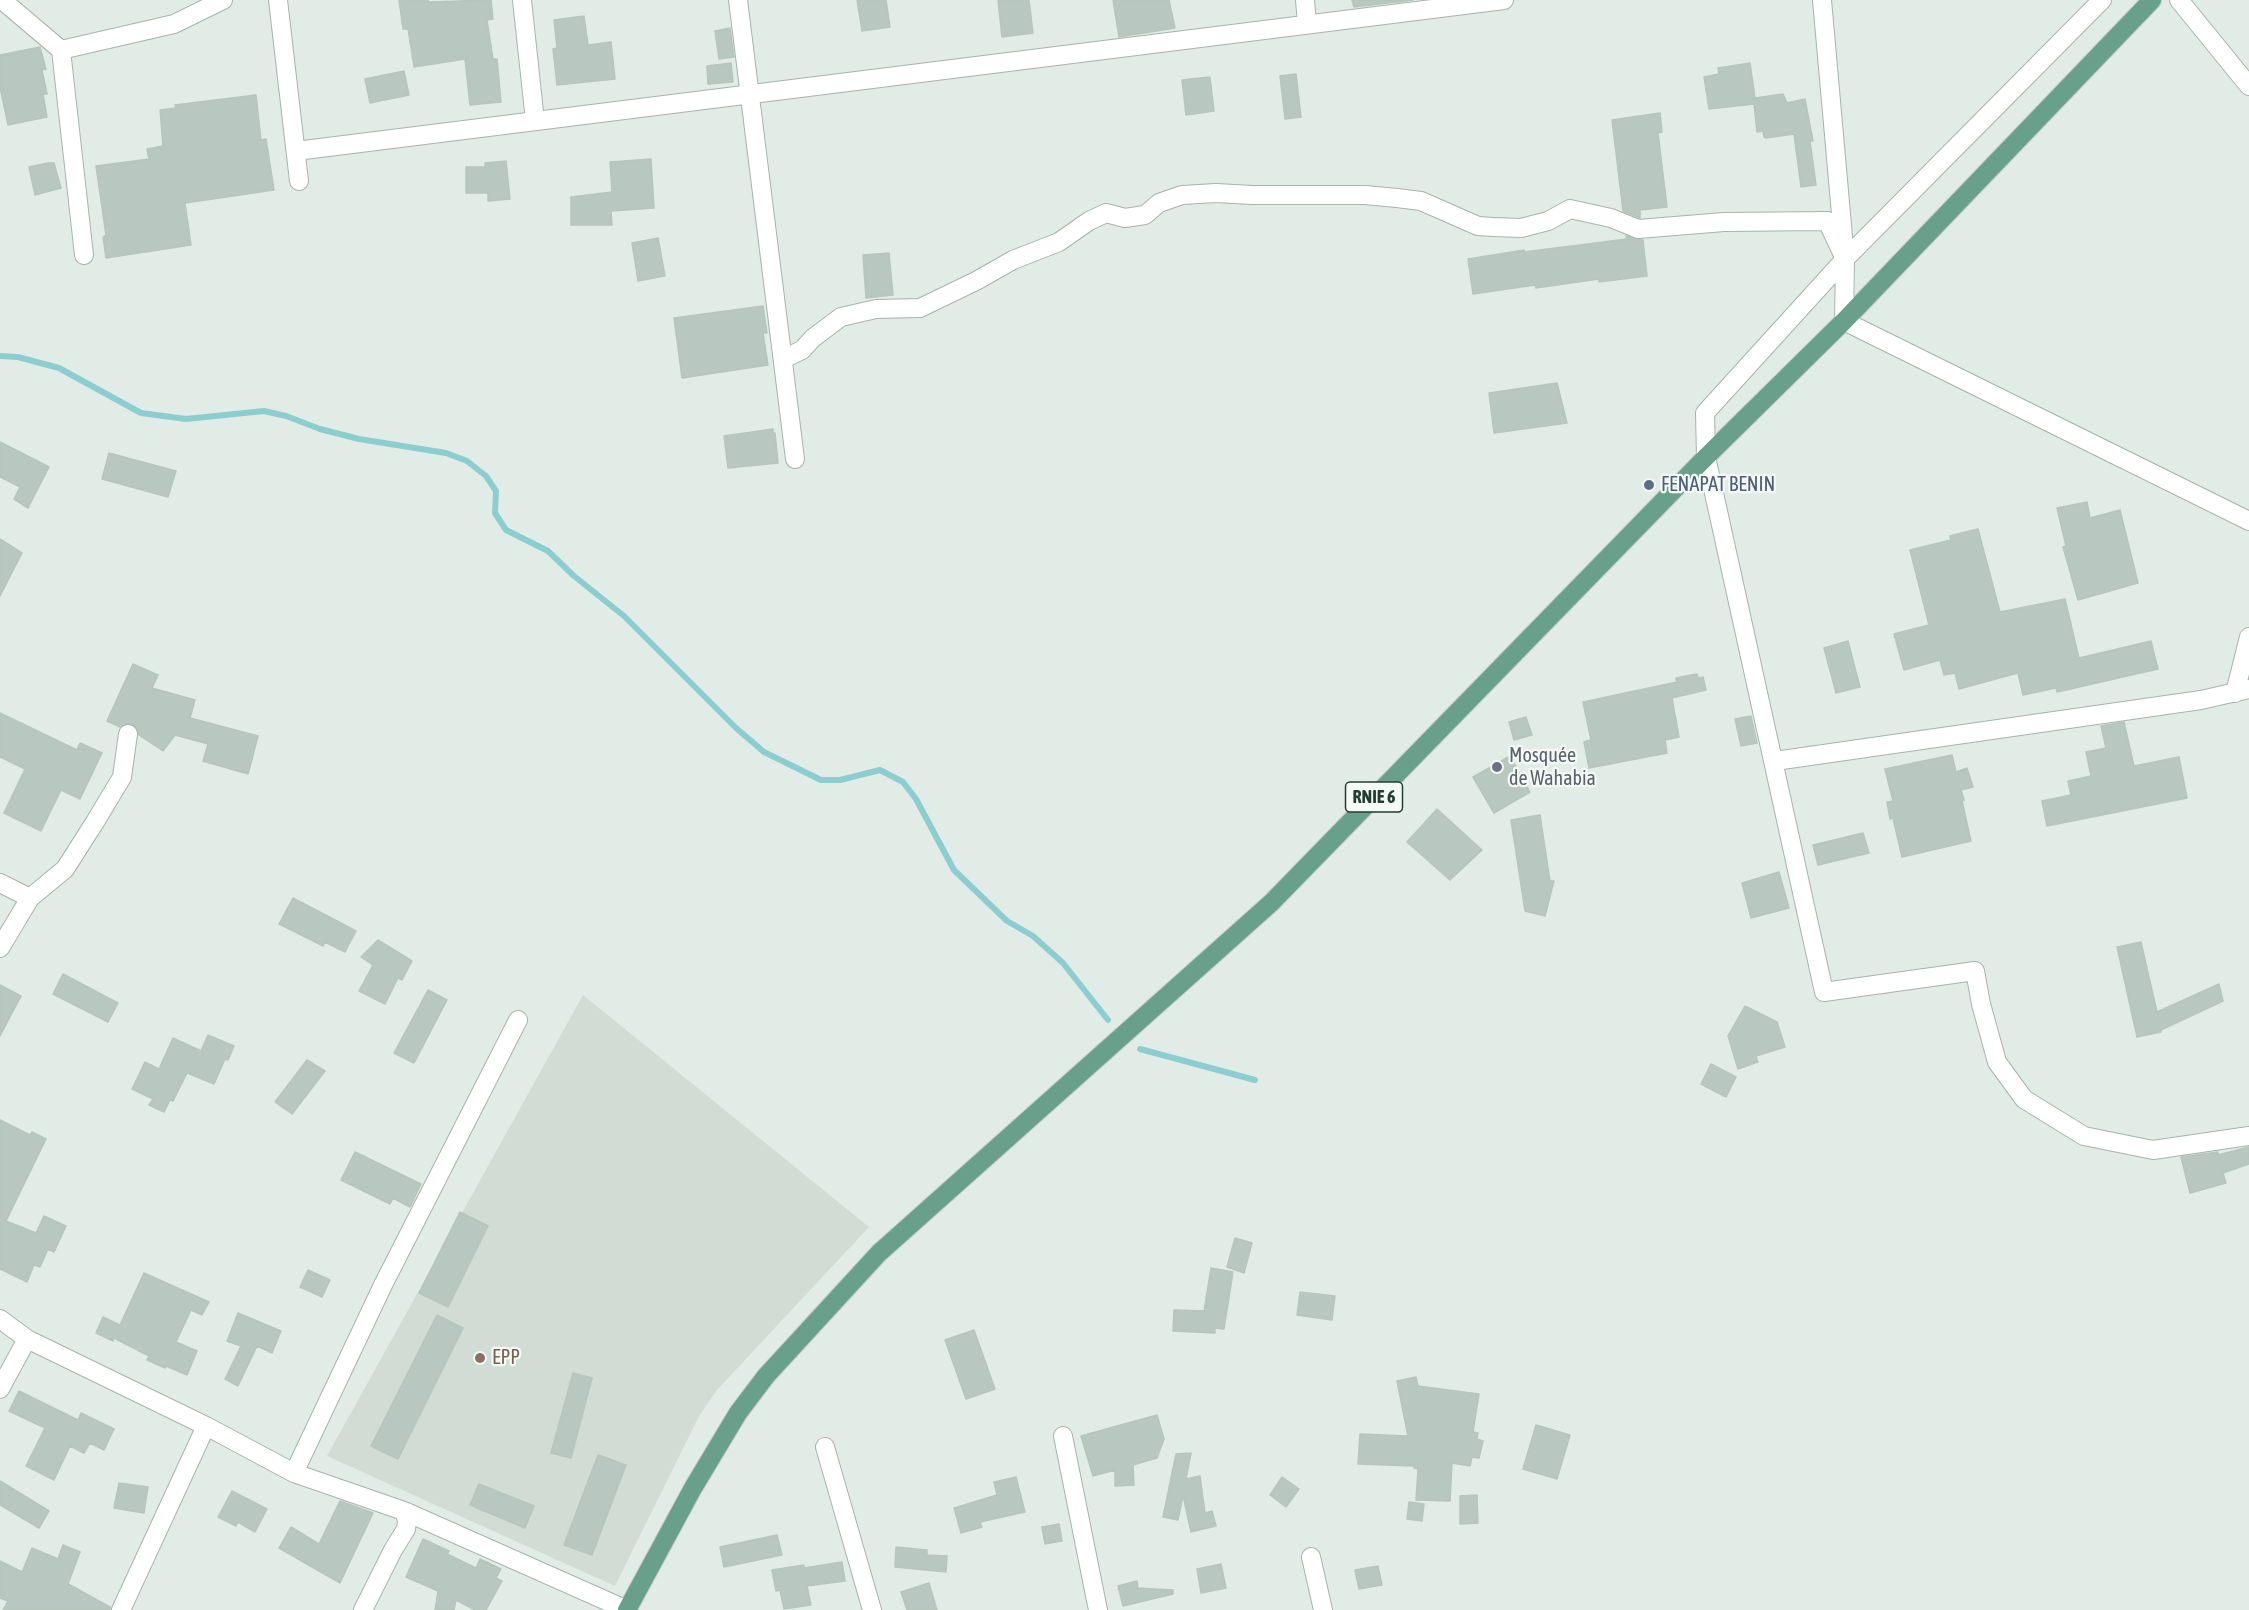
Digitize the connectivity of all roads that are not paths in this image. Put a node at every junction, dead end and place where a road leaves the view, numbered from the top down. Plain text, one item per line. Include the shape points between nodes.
1 (2, 0) edge
2 (223, 0) edge
3 (278, 0) edge
4 (522, 0) edge
5 (738, 0) edge
6 (1305, 0) edge
7 (1504, 0) edge
8 (1822, 0) edge
9 (2102, 0) edge
10 (2152, 0) edge
11 (2179, 0) edge
12 (1307, 23) junction
13 (61, 50) junction
14 (2249, 86) edge
15 (750, 95) junction
16 (535, 121) junction
17 (296, 151) junction
18 (299, 181) dead end
19 (84, 255) dead end
20 (1845, 259) junction
21 (1844, 321) junction
22 (783, 359) junction
23 (1706, 457) junction
24 (795, 459) dead end
25 (2249, 520) edge
26 (2249, 637) edge
27 (2242, 691) edge
28 (128, 734) dead end
29 (1775, 761) junction
30 (0, 883) edge
31 (30, 898) junction
32 (0, 948) edge
33 (518, 1020) dead end
34 (2249, 1136) edge
35 (0, 1319) edge
36 (27, 1339) junction
37 (0, 1389) edge
38 (206, 1426) junction
39 (1063, 1436) dead end
40 (825, 1447) dead end
41 (294, 1473) junction
42 (404, 1511) junction
43 (1311, 1557) dead end
44 (121, 1610) edge
45 (363, 1610) edge
46 (627, 1610) edge
47 (872, 1610) edge
48 (1098, 1610) edge
49 (1323, 1610) edge

1 - 13 street
2 - 13 street via 174,24
3 - 17 street
4 - 16 street
5 - 15 street
6 - 12 street
7 - 12 street
8 - 20 street
9 - 20 street
10 - 21 main road, RNIE 6
11 - 14 street
12 - 15 street
13 - 19 street
15 - 16 street
15 - 22 street
16 - 17 street
17 - 18 street
20 - 21 street
20 - 22 street via 1827,221 1724,222 1638,229 1570,209 1548,221 1521,228 1494,227 1469,223 1421,201 1397,198 1182,195 1159,203 1145,215 1125,218 1106,213 1059,242 1013,260 920,308 876,309 842,317 802,350
20 - 23 street via 1705,413
21 - 23 main road, RNIE 6
21 - 25 street
22 - 24 street
23 - 29 street
23 - 46 main road, RNIE 6 via 1271,903 879,1253 766,1376 738,1413
26 - 27 street
27 - 29 street
28 - 31 street via 122,777 65,869
29 - 34 street via 1824,992 1975,971 1997,1062 2024,1100 2068,1127 2084,1136 2153,1150
30 - 31 street
31 - 32 street
33 - 41 street via 383,1285
35 - 36 street
36 - 37 street
36 - 38 street
38 - 41 street
38 - 44 street
39 - 48 street
40 - 47 street
41 - 42 street
42 - 45 street via 406,1529
42 - 46 street
43 - 49 street

